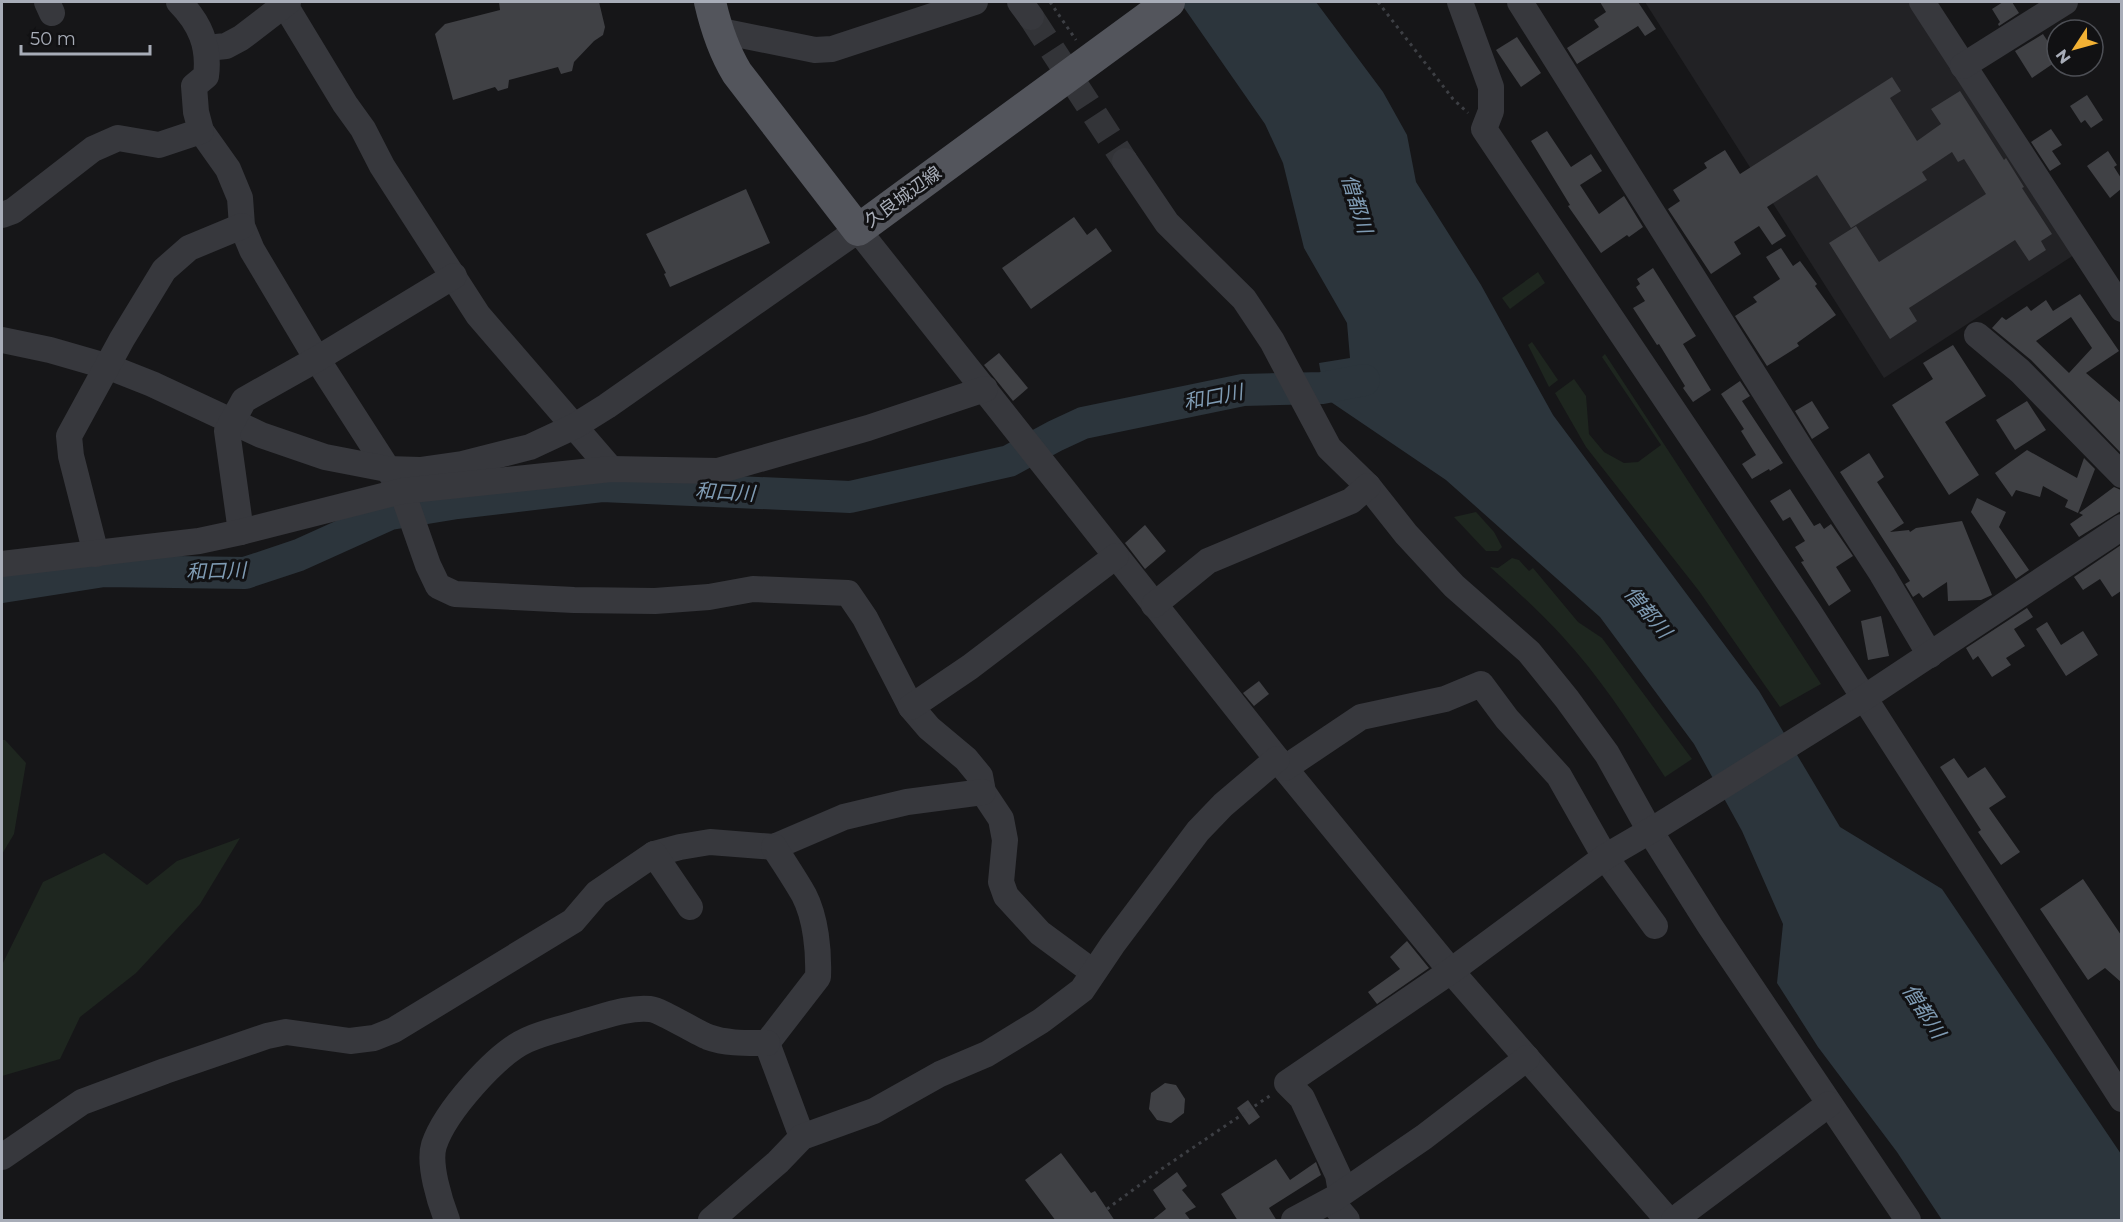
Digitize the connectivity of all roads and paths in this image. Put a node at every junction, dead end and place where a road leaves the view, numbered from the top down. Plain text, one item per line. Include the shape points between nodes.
1 (179, 2) edge
2 (975, 2) edge
3 (1169, 2) edge
4 (1378, 2) edge
5 (1460, 2) edge
6 (1520, 2) edge
7 (1922, 2) edge
8 (2065, 2) edge
9 (286, 3) edge
10 (1033, 7) edge
11 (713, 16) edge
12 (207, 48) junction
13 (1090, 60) junction
14 (1962, 66) junction
15 (1484, 129) junction
16 (201, 131) junction
17 (1125, 161) tunnel mouth
18 (2, 215) edge
19 (242, 226) junction
20 (858, 230) junction
21 (454, 276) junction
22 (2121, 309) edge
23 (1977, 335) dead end
24 (2, 340) edge
25 (317, 359) junction
26 (109, 367) junction
27 (985, 389) junction
28 (232, 421) junction
29 (575, 426) junction
30 (387, 469) junction
31 (611, 469) junction
32 (2121, 475) edge
33 (1368, 486) junction
34 (407, 506) junction
35 (2121, 527) edge
36 (241, 532) junction
37 (96, 554) junction
38 (1116, 556) junction
39 (2, 564) edge
40 (1154, 605) junction
41 (1930, 655) junction
42 (1859, 701) junction
43 (911, 707) junction
44 (1281, 764) junction
45 (983, 792) junction
46 (1655, 828) junction
47 (774, 847) junction
48 (654, 854) junction
49 (1605, 857) junction
50 (690, 907) dead end
51 (1655, 926) dead end
52 (1451, 971) junction
53 (1093, 972) junction
54 (767, 1043) junction
55 (1527, 1058) junction
56 (2120, 1094) edge
57 (1272, 1095) dead end
58 (1829, 1104) junction
59 (802, 1137) junction
60 (2, 1157) edge
61 (1338, 1195) junction
62 (1107, 1209) dead end
63 (447, 1221) edge
64 (711, 1221) edge
65 (1294, 1221) edge
66 (1347, 1221) edge
67 (1668, 1221) edge
68 (1674, 1221) edge
69 (1908, 1221) edge

1 - 12 street via 199,27
2 - 11 street via 832,48 814,50
3 - 13 main road, 久良城辺線
4 - 15 path via 1453,99
5 - 15 street via 1491,87 1491,111
6 - 41 street
7 - 14 street
8 - 14 street
9 - 12 street via 241,38 225,46
9 - 21 street via 382,166
10 - 13 path
11 - 20 main road, 久良城辺線 via 737,74
12 - 16 street via 206,76 194,86
13 - 20 main road, 久良城辺線
14 - 22 street
15 - 42 street via 1809,612
16 - 18 street via 159,145 118,138 93,149
16 - 19 street via 228,169 240,198
17 - 33 street via 1167,223 1244,299 1272,341 1329,448
19 - 25 street via 252,250
19 - 26 street via 189,248 164,270
20 - 27 street
20 - 29 street
21 - 25 street
21 - 29 street via 478,315
23 - 32 street via 2020,371
24 - 26 street
25 - 28 street via 244,400
25 - 30 street
26 - 28 street
26 - 37 street via 69,436
27 - 31 street via 868,429 718,471
27 - 38 street
28 - 30 street via 325,457
28 - 36 street via 227,431
29 - 30 street via 530,447 462,464 420,470
29 - 31 street
30 - 34 street
31 - 34 street
33 - 40 street via 1351,501 1208,561
33 - 46 street via 1454,586 1536,660 1607,754
34 - 36 street
34 - 43 street via 438,586 454,594 655,601 753,589 848,593
35 - 41 street
36 - 37 street
37 - 39 street
38 - 40 street
38 - 43 street
40 - 44 street
41 - 42 street
42 - 46 street
42 - 56 street
43 - 45 street via 966,759 980,776
44 - 49 street via 1360,717 1445,699 1481,684 1559,776
44 - 52 street
44 - 53 street via 1223,805 1198,831
45 - 47 street via 907,802 844,817
45 - 53 street via 1001,819 1005,840 1001,882 1006,896 1040,933
46 - 49 street
46 - 58 street via 1710,926
47 - 48 street via 710,843
47 - 54 street via 805,897 819,964 818,977
48 - 50 street
48 - 60 street via 597,893 573,921 394,1030 350,1041 286,1032 267,1036 82,1102
49 - 51 street
49 - 52 street
52 - 55 street
52 - 61 street via 1287,1083 1302,1098 1338,1175
53 - 59 street via 1082,990 987,1054 874,1110
54 - 59 street
54 - 63 street via 710,1037 652,1009 616,1012 526,1040 498,1059 448,1116 434,1146 433,1165
55 - 61 street via 1424,1137
55 - 67 street
57 - 62 path
58 - 68 street
58 - 69 street
59 - 64 street
61 - 65 street
61 - 66 street via 1336,1207

